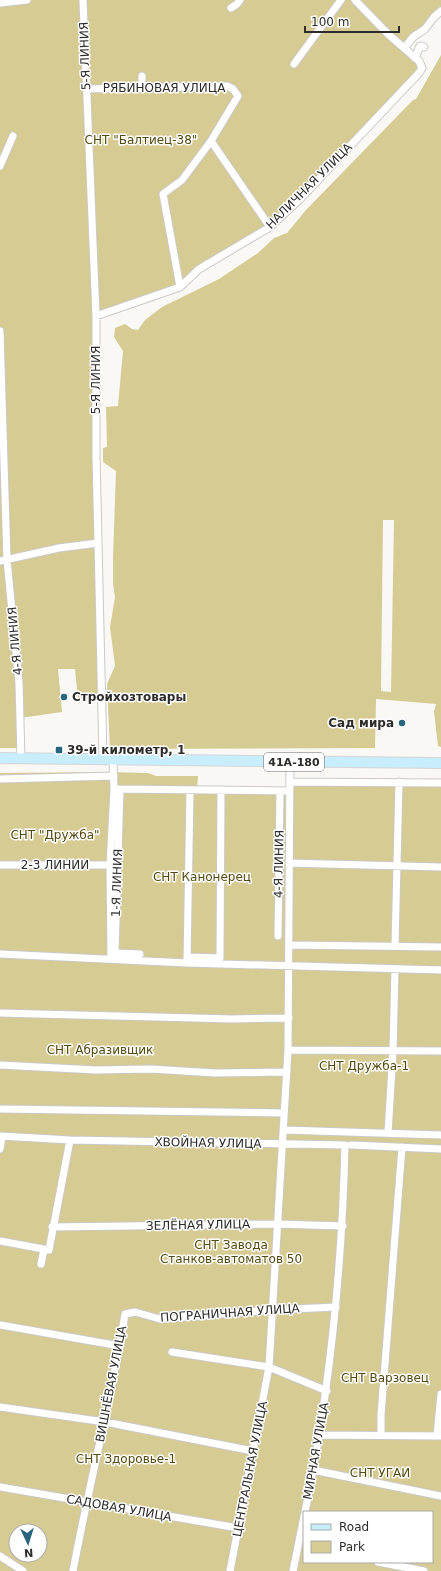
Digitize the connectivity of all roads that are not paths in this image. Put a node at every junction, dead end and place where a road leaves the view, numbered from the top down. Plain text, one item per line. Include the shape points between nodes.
1 (27, 0) edge
2 (83, 0) edge
3 (240, 0) edge
4 (341, 0) edge
5 (355, 0) edge
6 (0, 3) edge
7 (231, 8) dead end
8 (441, 11) edge
9 (405, 47) dead end
10 (424, 47) dead end
11 (412, 56) junction
12 (294, 64) dead end
13 (142, 76) dead end
14 (142, 88) junction
15 (86, 89) junction
16 (13, 136) dead end
17 (211, 141) junction
18 (0, 166) edge
19 (270, 227) junction
20 (180, 287) junction
21 (96, 316) junction
22 (0, 331) edge
23 (98, 543) junction
24 (4, 560) edge
25 (0, 758) edge
26 (21, 759) junction
27 (103, 759) junction
28 (113, 760) junction
29 (290, 762) junction
30 (441, 763) edge
31 (114, 776) junction
32 (0, 779) edge
33 (290, 782) junction
34 (399, 782) junction
35 (441, 783) edge
36 (117, 789) junction
37 (190, 790) junction
38 (221, 790) junction
39 (280, 791) junction
40 (289, 791) junction
41 (289, 863) junction
42 (0, 865) edge
43 (110, 865) junction
44 (397, 866) junction
45 (441, 867) edge
46 (278, 936) dead end
47 (289, 945) junction
48 (395, 946) junction
49 (441, 947) edge
50 (0, 954) edge
51 (140, 954) dead end
52 (111, 959) junction
53 (187, 960) junction
54 (289, 965) junction
55 (395, 969) junction
56 (441, 970) edge
57 (0, 1013) edge
58 (289, 1018) junction
59 (288, 1050) junction
60 (393, 1051) junction
61 (441, 1051) edge
62 (0, 1065) edge
63 (287, 1072) junction
64 (0, 1109) edge
65 (284, 1113) junction
66 (284, 1130) junction
67 (388, 1133) junction
68 (441, 1135) edge
69 (1, 1136) edge
70 (70, 1140) junction
71 (283, 1144) junction
72 (348, 1145) junction
73 (402, 1147) junction
74 (0, 1149) edge
75 (441, 1149) edge
76 (277, 1224) junction
77 (343, 1226) junction
78 (52, 1227) junction
79 (0, 1240) edge
80 (46, 1249) junction
81 (41, 1264) dead end
82 (336, 1307) junction
83 (271, 1310) junction
84 (125, 1314) joint
85 (0, 1325) edge
86 (120, 1346) junction
87 (172, 1352) dead end
88 (269, 1367) junction
89 (327, 1390) junction
90 (441, 1394) edge
91 (0, 1407) edge
92 (105, 1422) junction
93 (320, 1435) junction
94 (381, 1435) junction
95 (439, 1436) edge
96 (253, 1451) junction
97 (313, 1470) junction
98 (0, 1487) edge
99 (441, 1496) edge
100 (86, 1502) junction
101 (305, 1511) edge
102 (303, 1526) edge
103 (238, 1528) junction
104 (301, 1547) edge
105 (0, 1556) edge
106 (383, 1563) edge
107 (23, 1571) edge
108 (73, 1571) edge
109 (230, 1571) edge
110 (293, 1571) edge
111 (424, 1571) edge

1 - 6 street
2 - 15 street, 5-Я ЛИНИЯ
3 - 7 street
4 - 12 street
5 - 11 street
8 - 9 street
10 - 11 street via 420,46
11 - 19 street, НАЛИЧНАЯ УЛИЦА via 419,61 422,68 409,84 302,197
13 - 14 street
14 - 15 street, РЯБИНОВАЯ УЛИЦА
14 - 17 street, РЯБИНОВАЯ УЛИЦА via 228,86 234,89 238,96
15 - 21 street, 5-Я ЛИНИЯ
16 - 18 street
17 - 19 street
17 - 20 street via 182,180 163,194
19 - 20 street, НАЛИЧНАЯ УЛИЦА via 199,269
20 - 21 street, НАЛИЧНАЯ УЛИЦА
21 - 23 street, 5-Я ЛИНИЯ
22 - 24 street, 4-Я ЛИНИЯ
23 - 24 street via 59,548
23 - 27 street, 5-Я ЛИНИЯ
24 - 26 street, 4-Я ЛИНИЯ via 19,683
25 - 26 main road, 41А-180
26 - 27 main road, 41А-180
27 - 28 main road, 41А-180
28 - 29 main road, 41А-180
28 - 31 street
29 - 30 main road, 41А-180
29 - 33 street, ЦЕНТРАЛЬНАЯ УЛИЦА
31 - 32 street
31 - 36 street
33 - 34 street
33 - 40 street, ЦЕНТРАЛЬНАЯ УЛИЦА
34 - 35 street
34 - 44 street
36 - 37 street
36 - 43 street
36 - 51 street, 1-Я ЛИНИЯ via 115,953
37 - 38 street
37 - 53 street
38 - 39 street
38 - 53 street via 220,958
39 - 40 street
39 - 46 street, 4-Я ЛИНИЯ
40 - 41 street, ЦЕНТРАЛЬНАЯ УЛИЦА
41 - 44 street
41 - 47 street, ЦЕНТРАЛЬНАЯ УЛИЦА
42 - 43 street, 2-3 ЛИНИИ
43 - 52 street
44 - 45 street
44 - 48 street
47 - 48 street
47 - 54 street, ЦЕНТРАЛЬНАЯ УЛИЦА
48 - 49 street
50 - 52 street
52 - 53 street
53 - 54 street
54 - 55 street
54 - 58 street, ЦЕНТРАЛЬНАЯ УЛИЦА
55 - 56 street
55 - 60 street
57 - 58 street
58 - 59 street, ЦЕНТРАЛЬНАЯ УЛИЦА
59 - 60 street
59 - 63 street, ЦЕНТРАЛЬНАЯ УЛИЦА
60 - 61 street
60 - 67 street
62 - 63 street via 215,1073
63 - 65 street, ЦЕНТРАЛЬНАЯ УЛИЦА
64 - 65 street
65 - 66 street, ЦЕНТРАЛЬНАЯ УЛИЦА
66 - 67 street
66 - 71 street, ЦЕНТРАЛЬНАЯ УЛИЦА
67 - 68 street
69 - 70 street
69 - 74 street
70 - 71 street, ХВОЙНАЯ УЛИЦА
70 - 78 street
71 - 72 street, ХВОЙНАЯ УЛИЦА
71 - 76 street, ЦЕНТРАЛЬНАЯ УЛИЦА
72 - 73 street, ХВОЙНАЯ УЛИЦА
72 - 77 street, МИРНАЯ УЛИЦА
73 - 75 street, ХВОЙНАЯ УЛИЦА
73 - 94 street
76 - 77 street, ЗЕЛЁНАЯ УЛИЦА
76 - 78 street, ЗЕЛЁНАЯ УЛИЦА
76 - 83 street, ЦЕНТРАЛЬНАЯ УЛИЦА
77 - 82 street, МИРНАЯ УЛИЦА
78 - 80 street
79 - 80 street
80 - 81 street
82 - 83 street, ПОГРАНИЧНАЯ УЛИЦА
82 - 89 street, МИРНАЯ УЛИЦА
83 - 84 street, ПОГРАНИЧНАЯ УЛИЦА via 160,1319 135,1312
83 - 88 street, ЦЕНТРАЛЬНАЯ УЛИЦА
84 - 86 street, ВИШНЁВАЯ УЛИЦА
85 - 86 street
86 - 92 street, ВИШНЁВАЯ УЛИЦА
87 - 88 street
88 - 89 street
88 - 96 street, ЦЕНТРАЛЬНАЯ УЛИЦА
89 - 93 street, МИРНАЯ УЛИЦА
90 - 95 street
91 - 92 street
92 - 96 street
92 - 100 street, ВИШНЁВАЯ УЛИЦА
93 - 94 street
93 - 97 street, МИРНАЯ УЛИЦА
94 - 95 street
96 - 103 street, ЦЕНТРАЛЬНАЯ УЛИЦА
97 - 99 street
97 - 101 street, МИРНАЯ УЛИЦА
98 - 100 street, САДОВАЯ УЛИЦА
100 - 103 street, САДОВАЯ УЛИЦА
100 - 108 street, ВИШНЁВАЯ УЛИЦА
102 - 104 street, МИРНАЯ УЛИЦА
103 - 109 street, ЦЕНТРАЛЬНАЯ УЛИЦА
104 - 110 street, МИРНАЯ УЛИЦА
105 - 107 street
106 - 111 street

